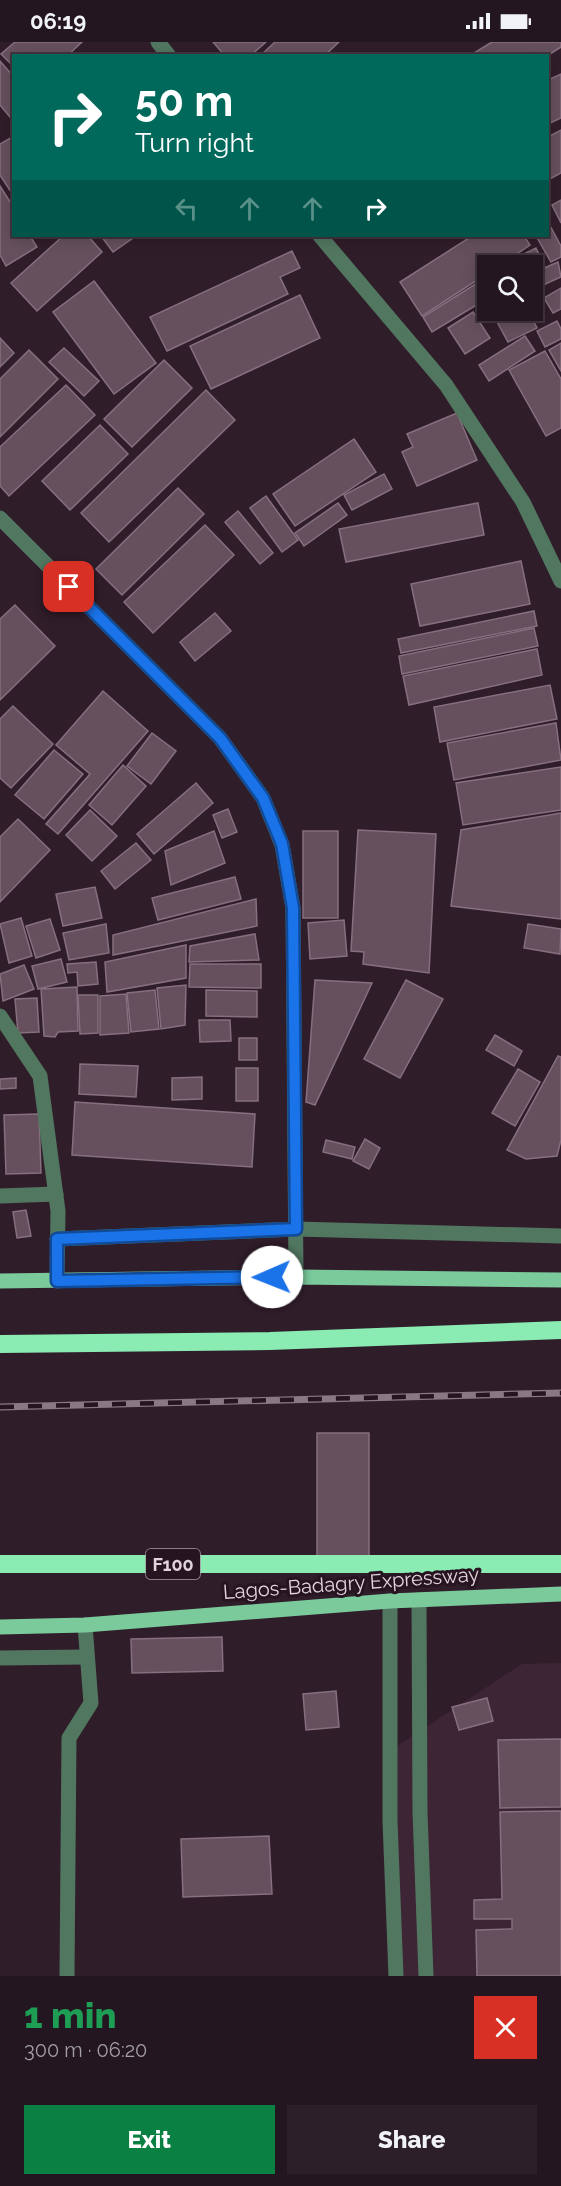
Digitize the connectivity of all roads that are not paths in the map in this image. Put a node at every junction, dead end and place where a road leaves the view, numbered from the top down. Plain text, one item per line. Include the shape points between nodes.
1 (158, 42) edge
2 (167, 54) edge
3 (321, 237) edge
4 (0, 518) edge
5 (561, 581) edge
6 (0, 1016) edge
7 (56, 1194) junction
8 (0, 1196) edge
9 (296, 1229) junction
10 (561, 1236) edge
11 (57, 1239) junction
12 (296, 1276) junction
13 (561, 1280) edge
14 (0, 1281) edge
15 (57, 1281) junction
16 (561, 1330) edge
17 (0, 1344) edge
18 (0, 1564) edge
19 (561, 1564) edge
20 (561, 1594) edge
21 (419, 1600) junction
22 (390, 1601) junction
23 (85, 1625) junction
24 (0, 1627) edge
25 (86, 1657) junction
26 (0, 1658) edge
27 (67, 1976) edge
28 (396, 1976) edge
29 (426, 1976) edge

1 - 2 street
3 - 5 street via 446,385 523,502
4 - 9 street via 220,738 263,798 282,844 293,908
6 - 7 street via 40,1076
7 - 8 street
7 - 11 street
9 - 10 street
9 - 11 street
9 - 12 street
11 - 15 street
12 - 13 main road
12 - 15 main road
14 - 15 main road
16 - 17 highway via 270,1341
18 - 19 highway, Lagos-Badagry Expressway / F100
20 - 21 main road, Lagos-Badagry Expressway
21 - 22 main road, Lagos-Badagry Expressway
21 - 29 street
22 - 23 main road, Lagos-Badagry Expressway
22 - 28 street via 390,1821
23 - 24 main road, Lagos-Badagry Expressway
23 - 25 street
25 - 26 street
25 - 27 street via 91,1703 69,1738

